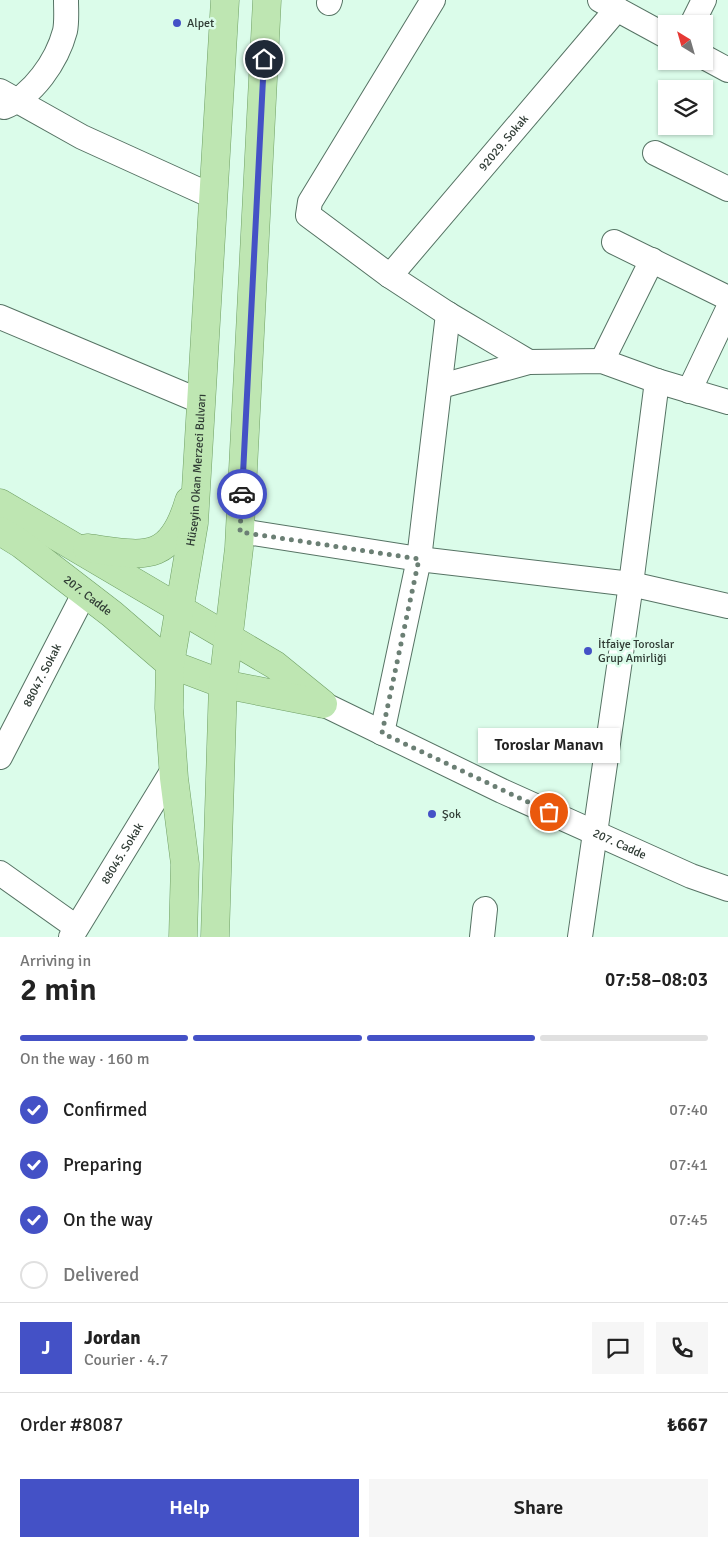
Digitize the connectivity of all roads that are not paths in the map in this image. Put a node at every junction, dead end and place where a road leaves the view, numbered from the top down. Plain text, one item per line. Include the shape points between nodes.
1 (66, 0) edge
2 (225, 0) edge
3 (267, 0) edge
4 (432, 0) edge
5 (704, 0) edge
6 (609, 5) edge
7 (696, 15) edge
8 (658, 32) edge
9 (713, 62) edge
10 (728, 70) edge
11 (6, 100) edge
12 (655, 153) dead end
13 (728, 189) edge
14 (214, 197) junction
15 (614, 242) dead end
16 (652, 260) junction
17 (390, 276) junction
18 (728, 298) edge
19 (728, 309) edge
20 (448, 314) junction
21 (0, 317) edge
22 (602, 361) junction
23 (529, 362) junction
24 (657, 381) junction
25 (441, 386) junction
26 (690, 390) junction
27 (202, 402) junction
28 (728, 402) edge
29 (198, 473) junction
30 (0, 503) edge
31 (0, 531) edge
32 (240, 532) junction
33 (76, 546) junction
34 (419, 559) junction
35 (632, 584) junction
36 (85, 592) junction
37 (728, 606) edge
38 (178, 608) junction
39 (228, 638) junction
40 (170, 664) junction
41 (224, 684) junction
42 (323, 704) junction
43 (382, 733) junction
44 (0, 757) edge
45 (173, 770) junction
46 (596, 833) junction
47 (0, 872) edge
48 (728, 889) edge
49 (485, 909) dead end
50 (74, 932) edge
51 (183, 937) edge
52 (215, 937) edge
53 (482, 937) edge
54 (580, 937) edge

1 - 11 street via 65,30 47,69
2 - 14 main road, Hüseyin Okan Merzeci Bulvarı
3 - 32 main road
4 - 17 street via 310,202 308,215
5 - 7 street
6 - 8 street
6 - 17 street, 92029. Sokak
9 - 10 street
11 - 14 street
12 - 13 street
14 - 27 main road, Hüseyin Okan Merzeci Bulvarı
15 - 16 street
16 - 18 street
16 - 22 street
17 - 20 street
19 - 26 street
20 - 23 street
20 - 25 street
21 - 27 street
22 - 23 street
22 - 24 street
23 - 25 street
24 - 26 street
24 - 35 street
25 - 34 street
26 - 28 street
27 - 29 main road, Hüseyin Okan Merzeci Bulvarı
29 - 33 main road via 184,518 170,539 155,552 136,554
29 - 38 main road, Hüseyin Okan Merzeci Bulvarı via 192,540
30 - 33 main road
31 - 36 main road, 207. Cadde
32 - 34 street
32 - 39 main road
33 - 38 main road
34 - 35 street
34 - 43 street
35 - 37 street
35 - 46 street
36 - 40 main road, 207. Cadde
36 - 44 street, 88047. Sokak
38 - 39 main road
38 - 40 main road, Hüseyin Okan Merzeci Bulvarı
39 - 41 main road
39 - 42 main road via 275,665
40 - 41 main road, 207. Cadde
40 - 45 main road, Hüseyin Okan Merzeci Bulvarı
41 - 42 main road, 207. Cadde
41 - 52 main road
42 - 43 street, 207. Cadde
43 - 46 street, 207. Cadde via 502,792
45 - 50 street, 88045. Sokak
45 - 51 main road, Hüseyin Okan Merzeci Bulvarı via 185,864
46 - 48 street, 207. Cadde
46 - 54 street
47 - 50 street
49 - 53 street

